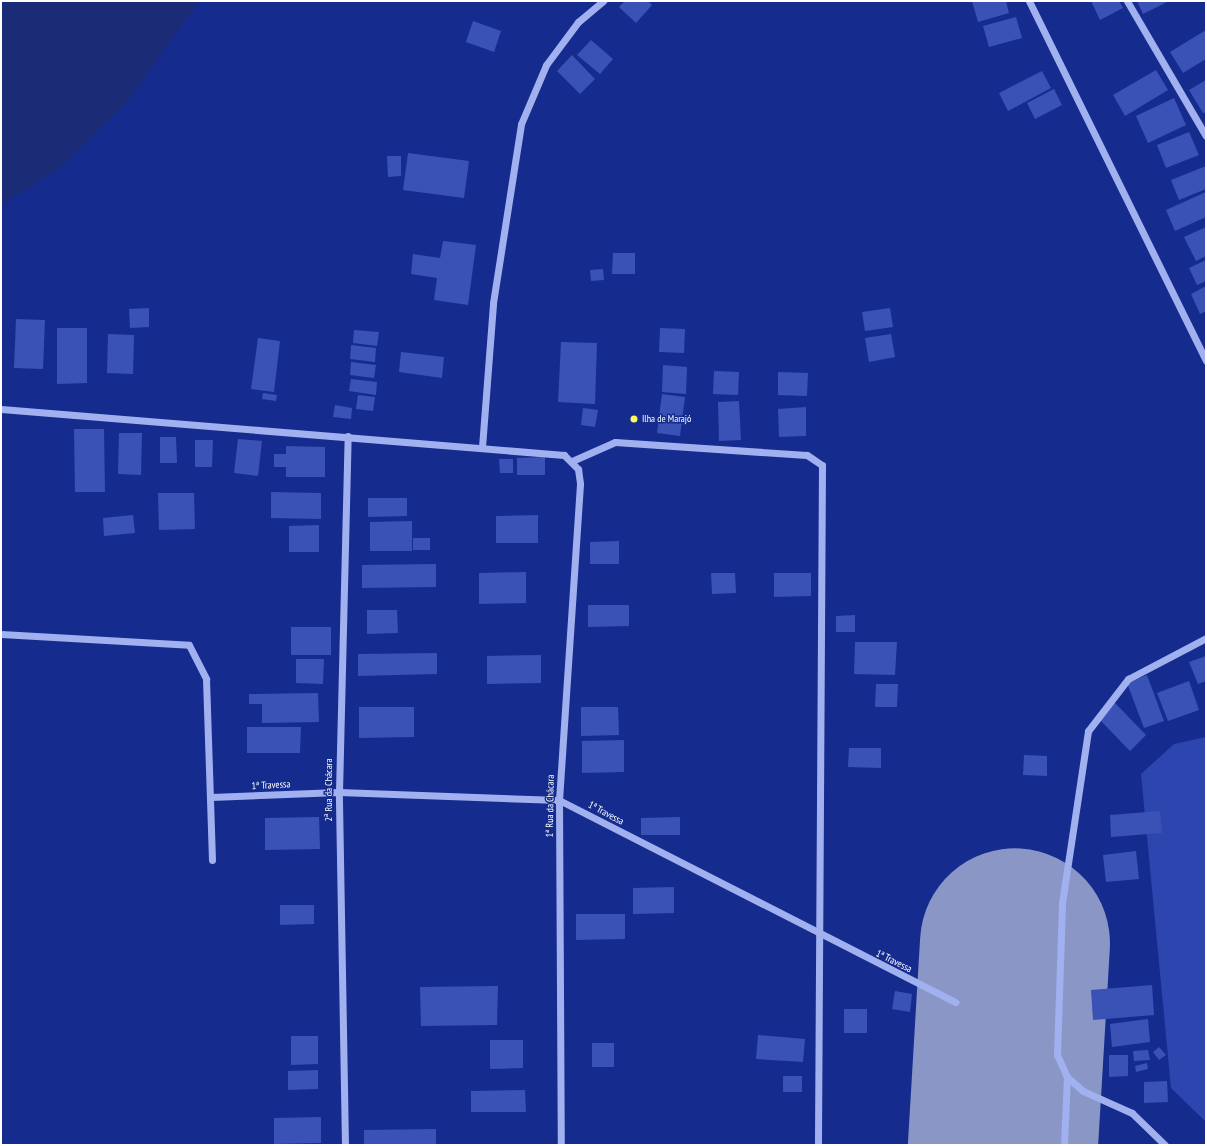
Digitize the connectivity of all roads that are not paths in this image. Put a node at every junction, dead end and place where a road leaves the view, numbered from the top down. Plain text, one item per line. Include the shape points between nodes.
1 (603, 1) edge
2 (1029, 1) edge
3 (1127, 1) edge
4 (1206, 136) edge
5 (1206, 362) edge
6 (1, 409) edge
7 (348, 436) junction
8 (482, 447) junction
9 (572, 461) junction
10 (1, 634) edge
11 (1206, 638) edge
12 (339, 792) junction
13 (211, 797) junction
14 (559, 800) junction
15 (212, 860) dead end
16 (818, 935) junction
17 (955, 1002) dead end
18 (1067, 1077) junction
19 (345, 1145) edge
20 (561, 1145) edge
21 (818, 1145) edge
22 (1064, 1145) edge
23 (1165, 1145) edge

1 - 8 street via 578,22 546,65 521,124 493,303
2 - 5 street
3 - 4 street
6 - 7 street
7 - 8 street
7 - 12 street, 2ª Rua da Chácara
8 - 9 street via 564,455
9 - 14 street, 1ª Rua da Chácara via 578,469 580,484
9 - 16 street via 615,442 807,455 822,466
10 - 13 street via 189,645 206,679
11 - 18 street via 1128,679 1088,731 1062,903 1057,1055
12 - 13 street, 1ª Travessa
12 - 14 street, 1ª Travessa
12 - 19 street, 2ª Rua da Chácara
13 - 15 street
14 - 16 street, 1ª Travessa
14 - 20 street, 1ª Rua da Chácara
16 - 17 street, 1ª Travessa
16 - 21 street
18 - 22 street
18 - 23 street via 1084,1091 1132,1113

